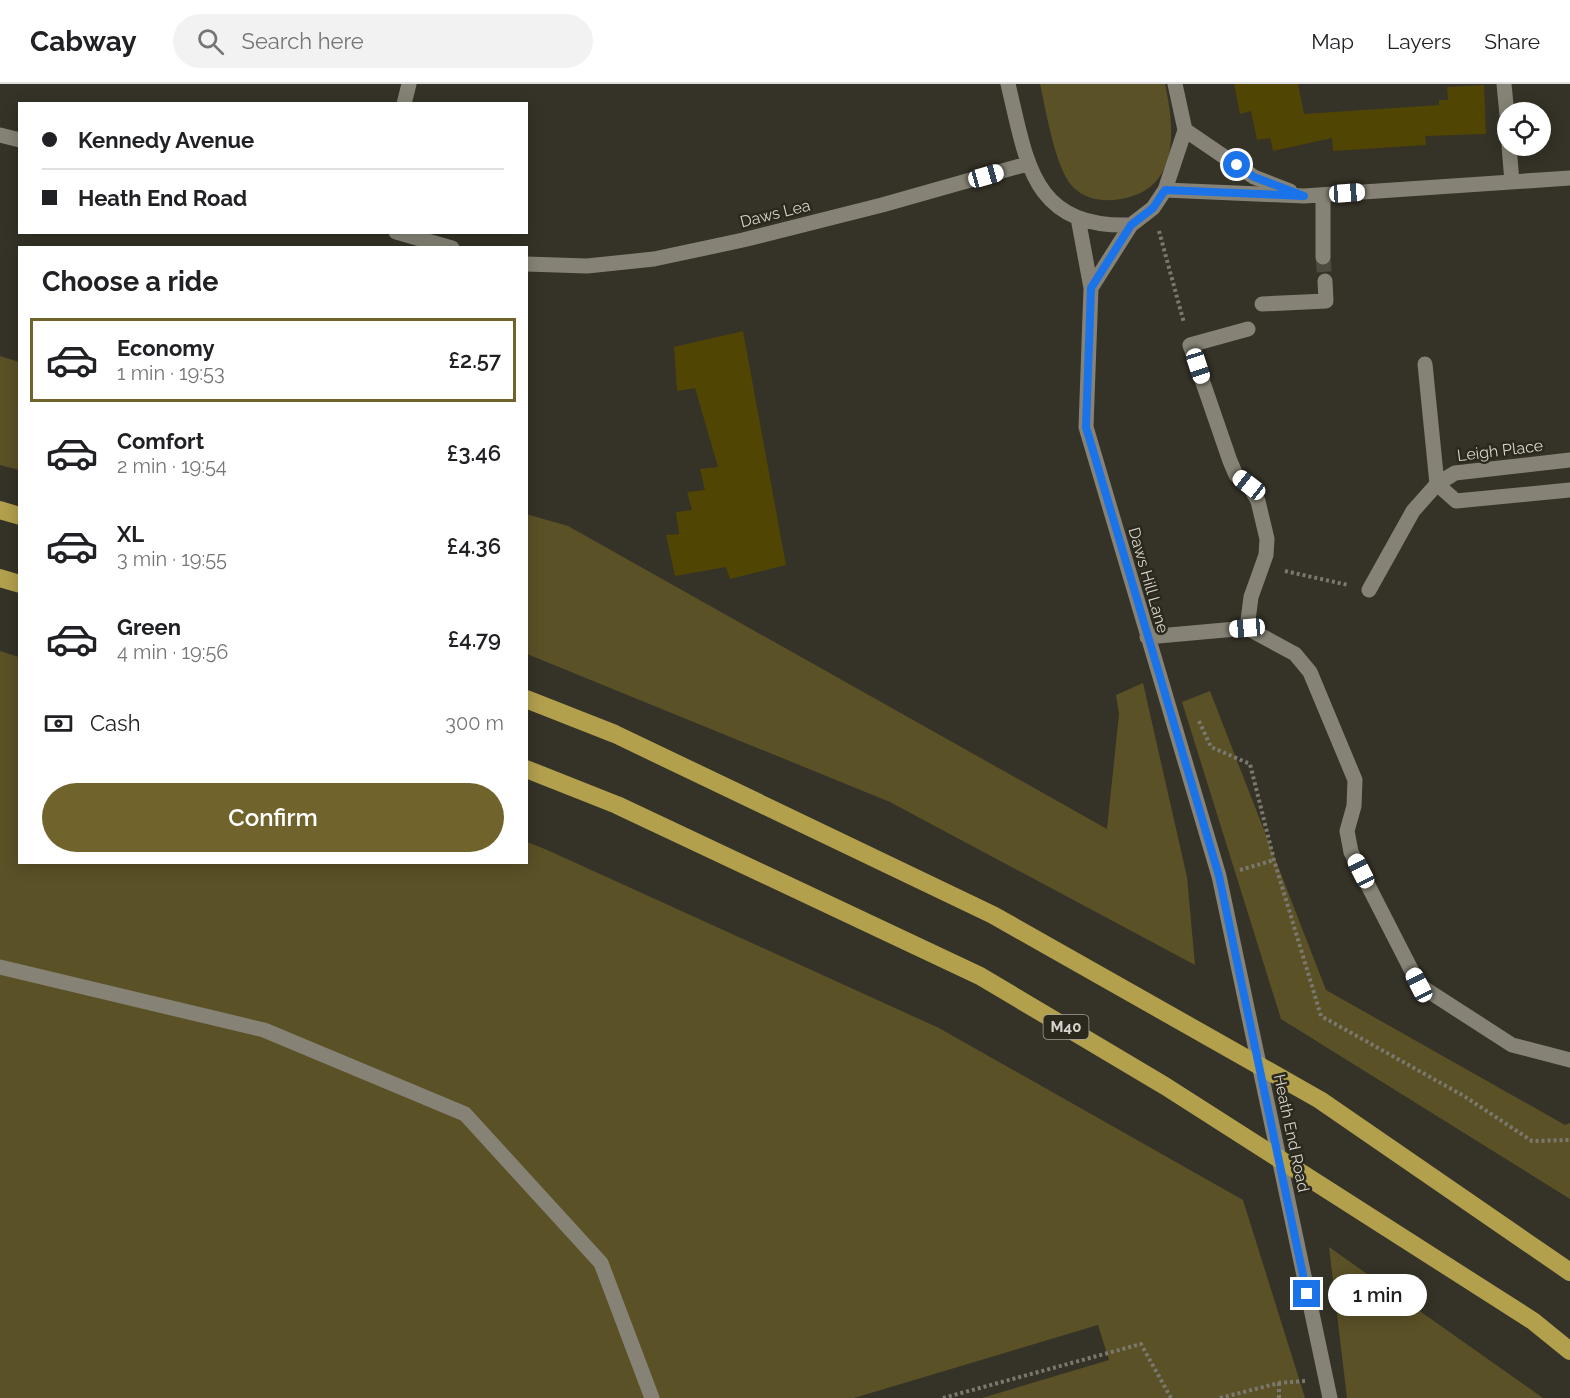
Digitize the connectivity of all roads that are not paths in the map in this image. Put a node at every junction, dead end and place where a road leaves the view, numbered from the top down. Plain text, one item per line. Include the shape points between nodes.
1 (409, 84) edge
2 (1008, 84) edge
3 (1175, 84) edge
4 (1504, 84) edge
5 (404, 102) edge
6 (1506, 102) edge
7 (1185, 130) junction
8 (0, 135) edge
9 (18, 140) edge
10 (1510, 156) edge
11 (1027, 164) junction
12 (1570, 178) edge
13 (1512, 182) junction
14 (1165, 190) junction
15 (1323, 195) junction
16 (1304, 196) junction
17 (1078, 218) junction
18 (1131, 225) junction
19 (403, 234) edge
20 (445, 246) edge
21 (1323, 256) tunnel mouth
22 (528, 264) edge
23 (1325, 281) tunnel mouth
24 (1091, 288) junction
25 (1262, 304) dead end
26 (1248, 329) dead end
27 (1425, 364) dead end
28 (1570, 460) edge
29 (1437, 484) junction
30 (1570, 490) edge
31 (0, 510) edge
32 (18, 515) edge
33 (0, 578) edge
34 (18, 583) edge
35 (1369, 590) road end
36 (1247, 628) junction
37 (1147, 638) junction
38 (528, 700) edge
39 (528, 770) edge
40 (1219, 876) joint
41 (0, 967) edge
42 (1570, 1060) edge
43 (1570, 1272) edge
44 (1570, 1351) edge
45 (652, 1398) edge
46 (1330, 1398) edge

1 - 5 street
2 - 11 street
3 - 7 street
4 - 6 street
7 - 14 street
7 - 16 street via 1254,177
8 - 9 street
10 - 13 street
11 - 17 street via 1046,197
11 - 22 street, Daws Lea via 871,208 654,260 587,266
12 - 13 street
13 - 15 street
14 - 16 street
14 - 18 street via 1153,208
15 - 16 street
15 - 21 street
17 - 18 street via 1110,226
17 - 24 street, Daws Hill Lane
18 - 24 street
19 - 20 street
23 - 25 street via 1326,301
24 - 37 street, Daws Hill Lane via 1086,427
26 - 36 street via 1190,345 1236,476 1249,485 1258,501 1267,539
27 - 29 street
28 - 29 street, Leigh Place via 1455,472
29 - 30 street via 1456,501
29 - 35 street via 1413,511
31 - 32 highway
33 - 34 highway
36 - 37 street
36 - 42 street via 1295,654 1310,672 1355,780 1354,806 1347,831 1351,852 1419,985 1512,1045
37 - 40 street, Daws Hill Lane
38 - 43 highway via 615,734 993,915 1320,1100
39 - 44 highway, M40 via 617,805 980,976 1174,1093 1533,1321
40 - 46 street, Heath End Road
41 - 45 street via 264,1030 465,1114 601,1263

